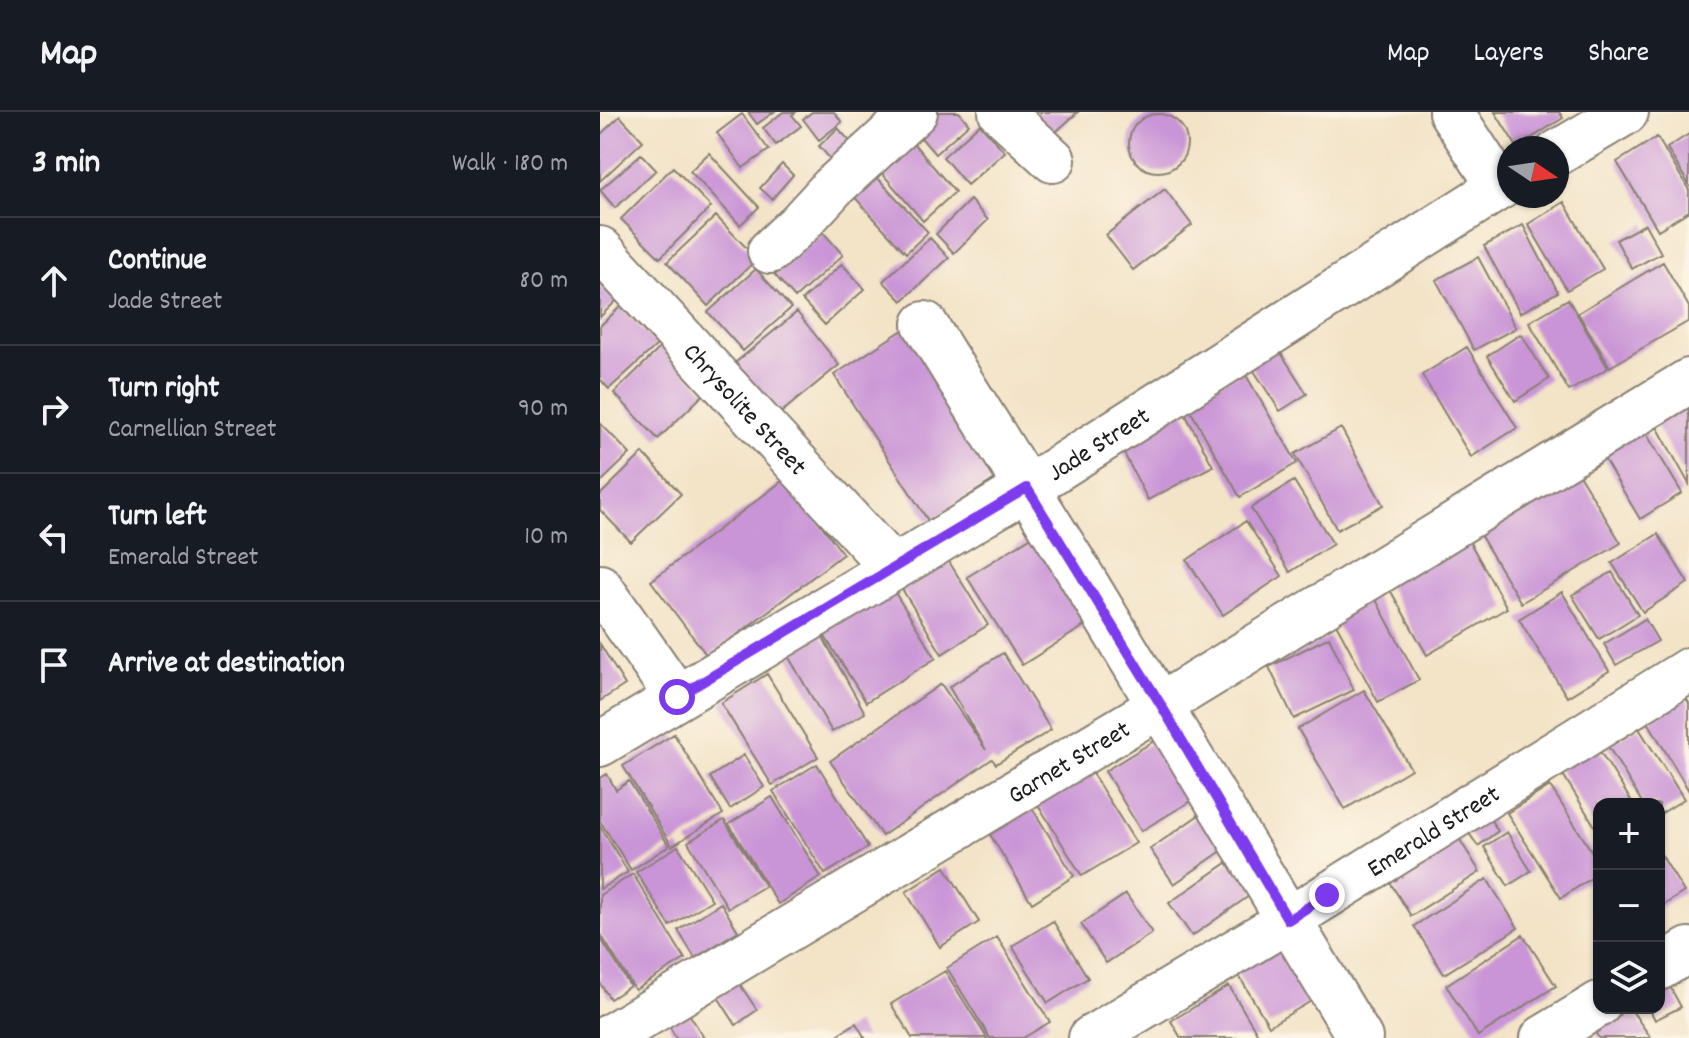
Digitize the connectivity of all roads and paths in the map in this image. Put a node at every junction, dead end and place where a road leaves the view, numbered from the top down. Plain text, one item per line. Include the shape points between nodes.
1 (915, 112) edge
2 (1001, 112) edge
3 (1451, 112) edge
4 (1626, 112) edge
5 (1569, 146) edge
6 (1053, 160) dead end
7 (1497, 174) edge
8 (1497, 188) edge
9 (600, 249) edge
10 (770, 251) dead end
11 (925, 324) dead end
12 (1689, 381) edge
13 (1027, 488) junction
14 (892, 567) junction
15 (600, 587) edge
16 (1689, 670) edge
17 (677, 697) junction
18 (1161, 705) junction
19 (600, 744) edge
20 (1288, 920) junction
21 (1689, 950) edge
22 (1665, 964) edge
23 (1593, 1008) edge
24 (607, 1038) edge
25 (1091, 1038) edge
26 (1360, 1038) edge
27 (1543, 1038) edge

1 - 10 street
2 - 6 street
3 - 7 street
4 - 5 street
8 - 13 street, Jade Street
9 - 14 street, Chrysolite Street
11 - 13 street
12 - 18 street, Garnet Street
13 - 14 street, Jade Street
13 - 18 street
14 - 17 street, Jade Street
15 - 17 street
16 - 20 street, Emerald Street
17 - 19 street, Jade Street
18 - 20 street
18 - 24 street, Garnet Street
20 - 25 street, Emerald Street
20 - 26 street
21 - 22 street
23 - 27 street

